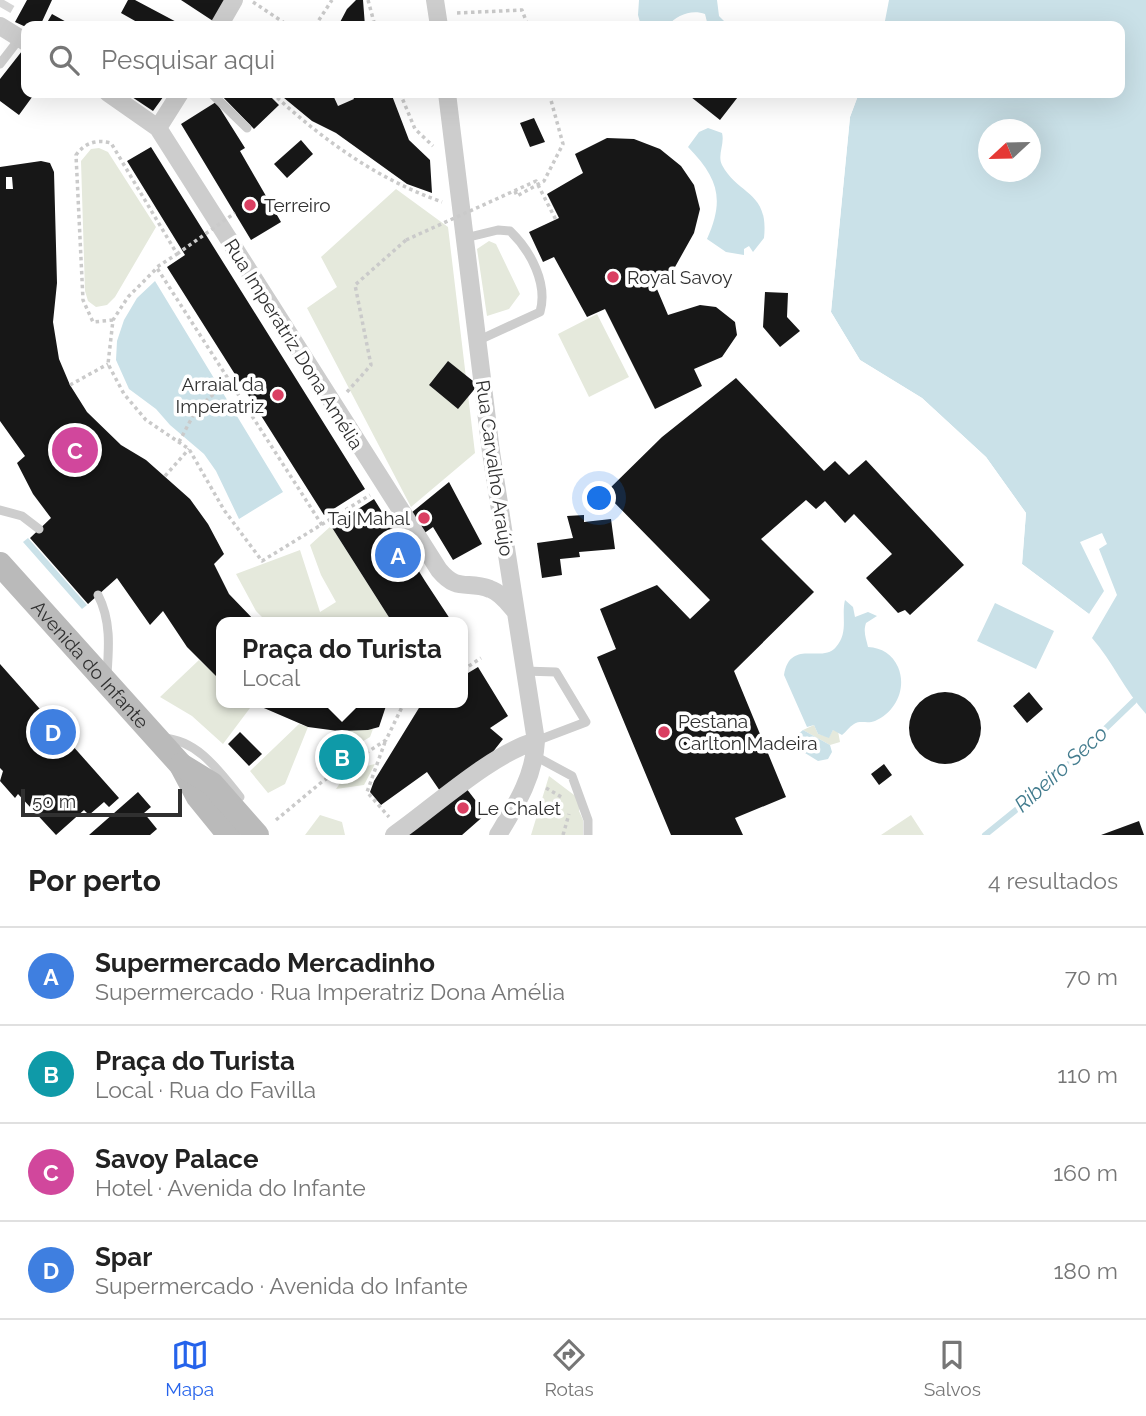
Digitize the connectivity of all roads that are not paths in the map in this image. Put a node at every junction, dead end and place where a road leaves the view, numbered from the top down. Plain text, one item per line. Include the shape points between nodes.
1 (234, 0) edge
2 (435, 0) edge
3 (222, 21) edge
4 (438, 21) edge
5 (0, 26) edge
6 (21, 39) edge
7 (21, 42) edge
8 (0, 64) edge
9 (115, 98) edge
10 (177, 98) edge
11 (216, 98) edge
12 (448, 98) edge
13 (158, 128) junction
14 (247, 128) dead end
15 (465, 238) junction
16 (477, 341) junction
17 (0, 510) edge
18 (39, 529) dead end
19 (506, 552) junction
20 (0, 564) edge
21 (480, 587) junction
22 (98, 595) dead end
23 (515, 611) junction
24 (524, 671) junction
25 (106, 683) junction
26 (155, 737) junction
27 (536, 749) junction
28 (181, 765) junction
29 (397, 833) edge
30 (256, 834) edge
31 (229, 835) edge
32 (498, 835) edge
33 (588, 835) edge

1 - 3 street
2 - 4 street
5 - 6 street
7 - 8 lane
9 - 13 street, Rua Imperatriz Dona Amélia
10 - 13 street
11 - 14 lane
12 - 15 street, Rua Carvalho Araújo
13 - 21 street, Rua Imperatriz Dona Amélia via 439,570 458,586
15 - 16 street, Rua Carvalho Araújo
15 - 16 lane via 510,231 531,261 544,297 540,312
16 - 19 street, Rua Carvalho Araújo
17 - 18 lane via 22,516
19 - 21 street via 499,574
19 - 23 street, Rua Carvalho Araújo
20 - 25 main road, Avenida do Infante
21 - 23 street, Rua Imperatriz Dona Amélia via 491,589
22 - 25 lane via 108,630
23 - 24 street, Rua Carvalho Araújo
24 - 27 street, Rua Carvalho Araújo
24 - 27 lane via 556,672 586,722
25 - 26 main road, Avenida do Infante
26 - 28 main road, Avenida do Infante
26 - 30 lane via 182,739 196,749 247,807
27 - 29 street via 523,745
27 - 32 street, Rua Carvalho Araújo via 524,790
27 - 33 lane via 572,776 588,820
28 - 30 main road, Avenida do Infante via 212,784
28 - 31 main road, Avenida do Infante via 198,797

